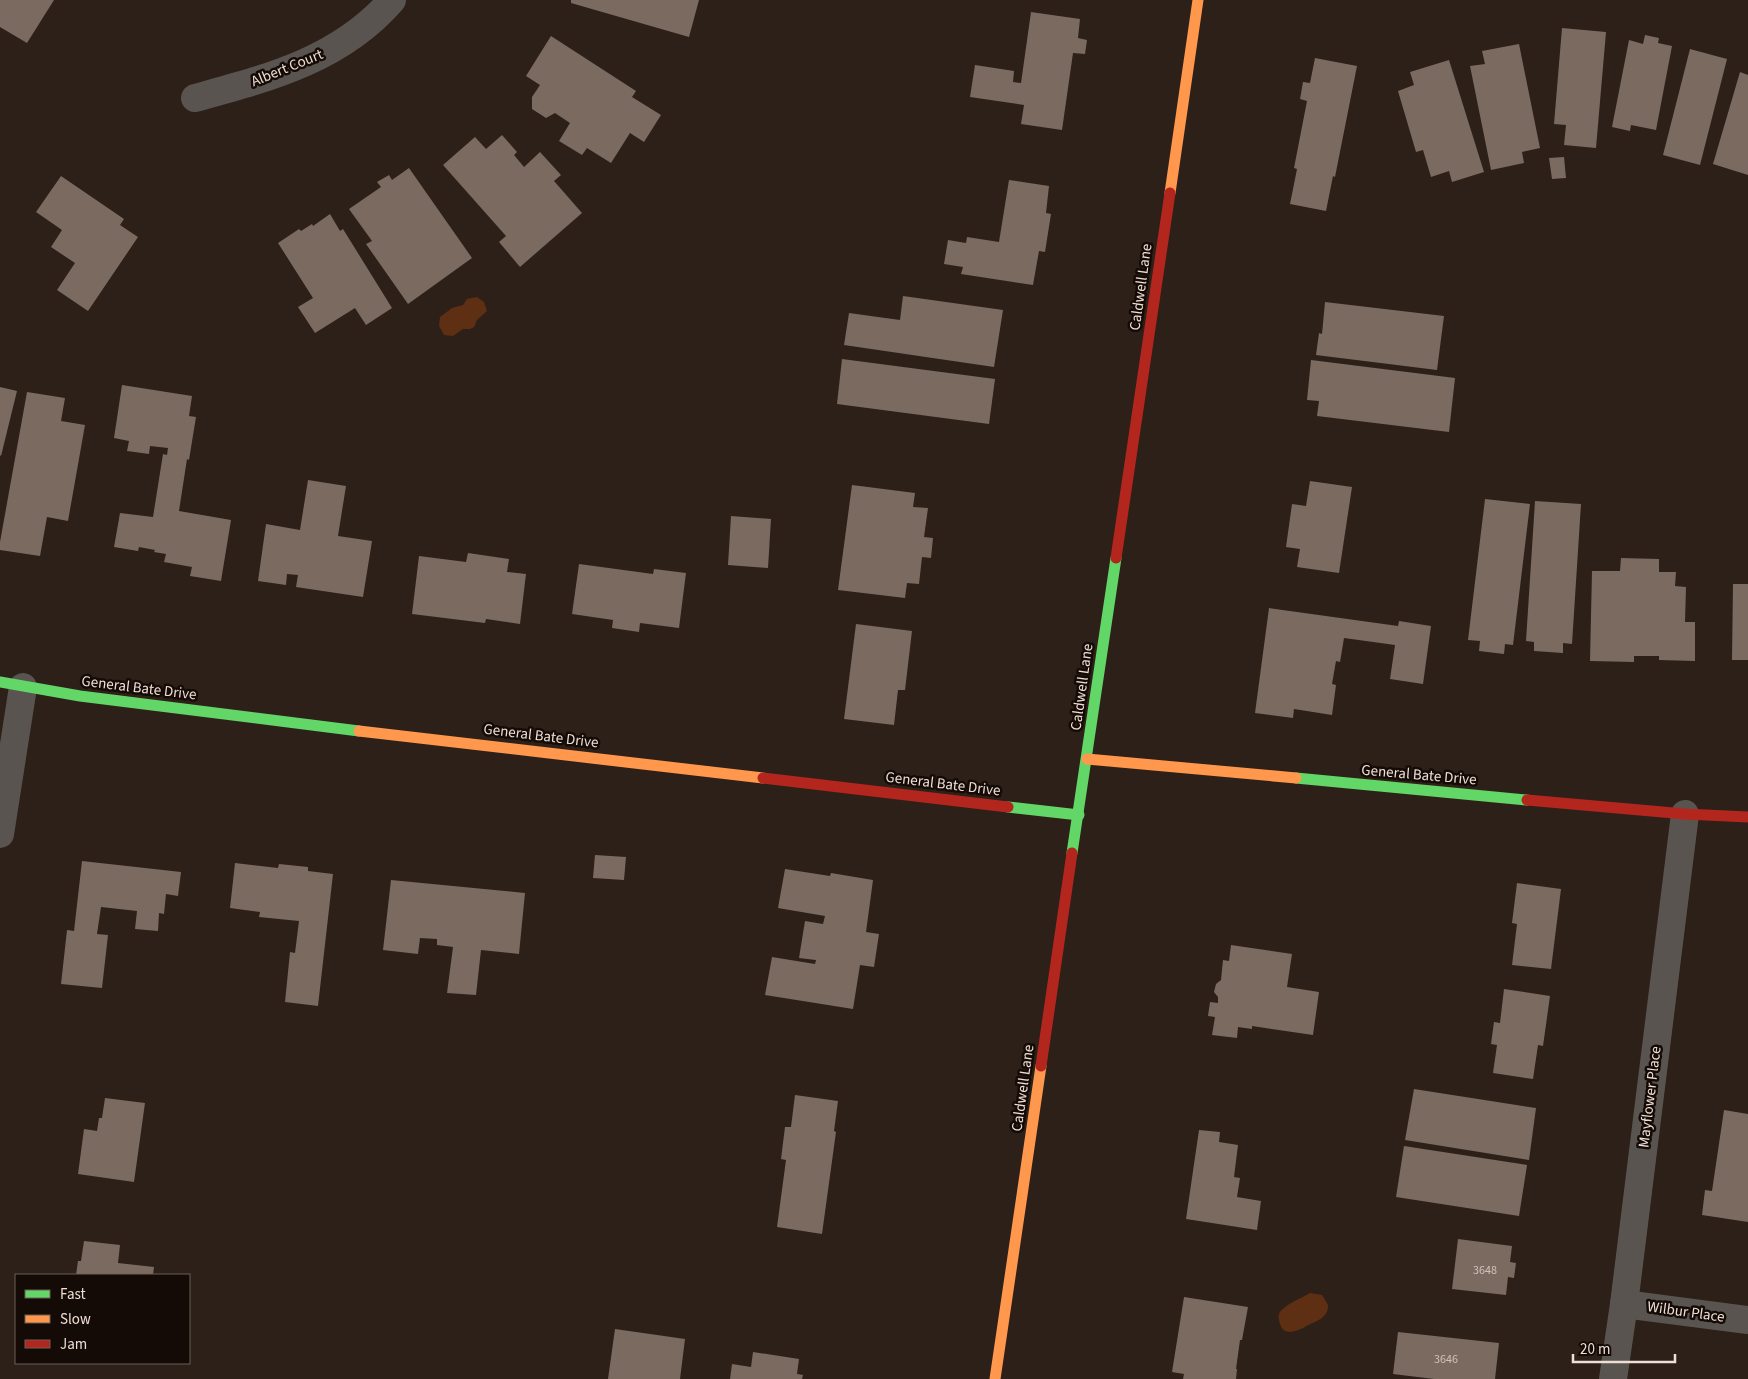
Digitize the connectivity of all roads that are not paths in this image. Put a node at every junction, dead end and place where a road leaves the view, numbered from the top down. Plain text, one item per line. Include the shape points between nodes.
1 (392, 0) edge
2 (1198, 0) edge
3 (195, 98) dead end
4 (12, 685) edge
5 (1087, 759) junction
6 (1685, 814) junction
7 (1079, 815) junction
8 (1748, 817) edge
9 (0, 834) edge
10 (1624, 1304) junction
11 (1748, 1320) edge
12 (995, 1379) edge
13 (1613, 1379) edge

1 - 3 street, Albert Court via 355,34 300,66
2 - 5 street, Caldwell Lane
4 - 7 street, General Bate Drive via 227,715
4 - 9 street
5 - 6 street, General Bate Drive
5 - 7 street, Caldwell Lane
6 - 8 street, General Bate Drive
6 - 10 street, Mayflower Place
7 - 12 street, Caldwell Lane
10 - 11 street, Wilbur Place
10 - 13 street, Mayflower Place

